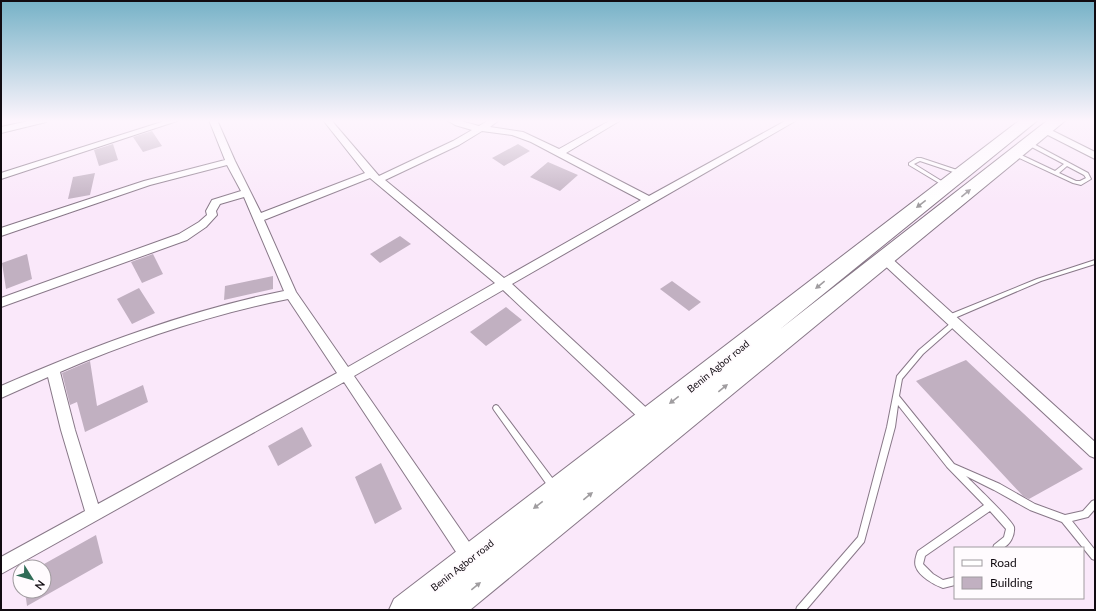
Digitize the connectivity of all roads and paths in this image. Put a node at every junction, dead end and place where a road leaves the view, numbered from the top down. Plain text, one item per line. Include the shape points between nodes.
1 (87, 149) edge
2 (225, 149) edge
3 (351, 149) edge
4 (441, 149) edge
5 (552, 149) edge
6 (566, 149) edge
7 (742, 149) edge
8 (1003, 149) edge
9 (1018, 149) edge
10 (1042, 149) edge
11 (1050, 149) edge
12 (1075, 149) edge
13 (560, 152) junction
14 (1095, 156) edge
15 (230, 161) junction
16 (1067, 164) junction
17 (1055, 173) junction
18 (1, 176) edge
19 (375, 177) junction
20 (247, 193) junction
21 (649, 200) junction
22 (258, 218) junction
23 (1, 232) edge
24 (885, 259) junction
25 (1095, 262) edge
26 (504, 284) junction
27 (291, 294) junction
28 (1, 303) edge
29 (951, 321) junction
30 (53, 370) junction
31 (345, 375) junction
32 (1, 392) edge
33 (896, 397) junction
34 (496, 408) dead end
35 (648, 418) junction
36 (1095, 451) edge
37 (950, 465) junction
38 (557, 490) junction
39 (1095, 504) edge
40 (990, 506) junction
41 (94, 514) junction
42 (1064, 519) junction
43 (998, 547) edge
44 (1095, 556) edge
45 (470, 558) junction
46 (1, 566) edge
47 (954, 581) edge
48 (405, 610) edge
49 (445, 610) edge
50 (800, 610) edge

1 - 18 street
2 - 15 street
3 - 19 street
4 - 19 street
5 - 13 street
6 - 13 street
7 - 21 street
8 -> 35 highway, Benin Agbor road via 944,175 669,405
24 -> 9 highway, Benin Agbor road
10 - 17 lane
11 - 16 lane
12 - 14 street
13 - 21 street via 568,159
15 - 20 street
15 - 23 street via 147,183
16 - 17 lane
16 - 17 lane via 1086,174 1089,179 1080,183 1074,182
19 - 22 street
19 - 26 street
20 - 22 street
20 - 28 street via 216,202 209,218 202,226 183,237
21 - 26 street
22 - 27 street
24 - 29 street
49 -> 24 highway, Benin Agbor road
25 - 29 lane via 1039,280
26 - 31 street
26 - 35 street
27 - 30 street via 199,316 128,340
27 - 31 street
29 - 33 lane via 899,378
29 - 36 street
30 - 32 street
30 - 41 street via 68,430
31 - 41 street
31 - 45 street
33 - 37 lane
33 - 50 lane via 891,427 861,538
34 - 38 lane
35 - 38 highway, Benin Agbor road
37 - 40 lane
37 - 42 lane via 1033,507
38 -> 45 highway, Benin Agbor road
39 - 42 lane via 1086,514
40 - 43 lane via 1010,528 1008,539
40 - 47 lane via 921,554 919,565 930,577 943,584
41 - 46 street
42 - 44 lane
45 - 48 highway, Benin Agbor road

